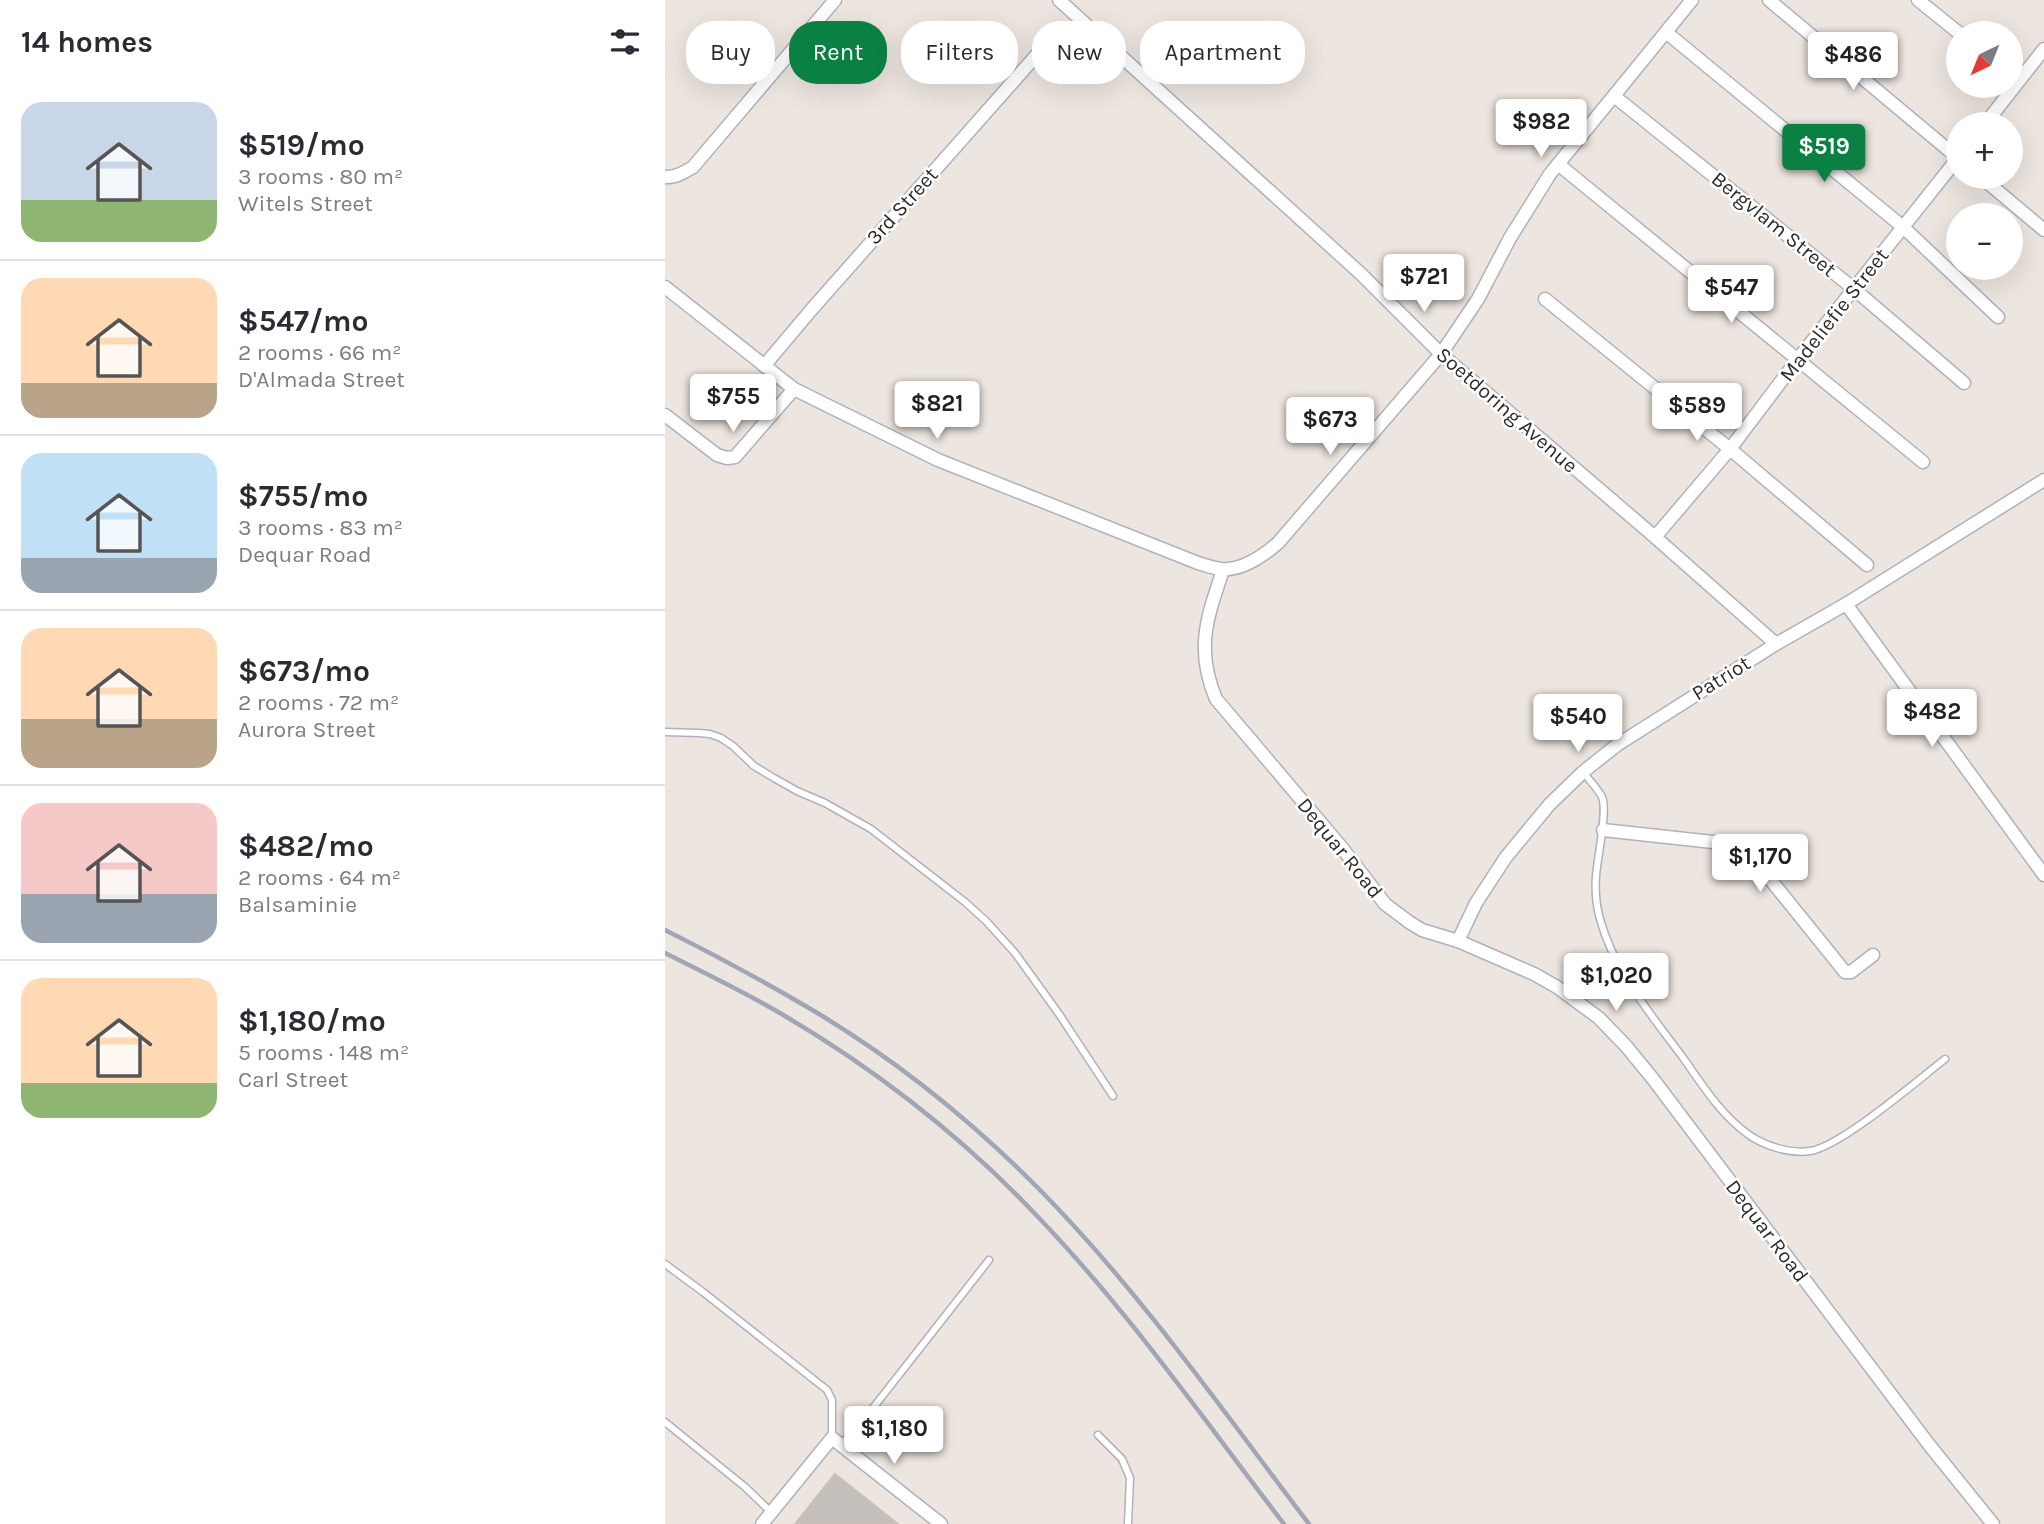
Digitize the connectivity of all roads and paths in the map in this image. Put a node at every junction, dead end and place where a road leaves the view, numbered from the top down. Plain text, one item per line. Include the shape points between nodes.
1 (835, 0) edge
2 (1059, 0) edge
3 (1692, 0) edge
4 (1769, 0) edge
5 (1918, 0) edge
6 (1933, 5) edge
7 (1948, 21) edge
8 (1667, 33) junction
9 (2044, 49) edge
10 (1032, 60) edge
11 (2023, 70) edge
12 (1614, 96) junction
13 (1946, 148) edge
14 (1558, 164) junction
15 (1946, 173) edge
16 (665, 177) edge
17 (1995, 189) edge
18 (1903, 227) junction
19 (2044, 230) edge
20 (665, 287) edge
21 (1854, 289) junction
22 (1545, 299) dead end
23 (1998, 317) dead end
24 (1441, 354) junction
25 (1798, 359) junction
26 (764, 366) junction
27 (1964, 383) dead end
28 (794, 388) junction
29 (665, 415) edge
30 (1730, 449) junction
31 (1923, 462) dead end
32 (2044, 480) edge
33 (1655, 537) junction
34 (1867, 565) dead end
35 (1223, 569) junction
36 (1846, 604) junction
37 (1776, 644) junction
38 (665, 732) edge
39 (1583, 772) junction
40 (1603, 830) junction
41 (2044, 874) edge
42 (1458, 941) junction
43 (1873, 955) dead end
44 (1945, 1059) dead end
45 (1114, 1096) dead end
46 (989, 1261) dead end
47 (665, 1264) edge
48 (665, 1422) edge
49 (1098, 1434) dead end
50 (837, 1442) junction
51 (771, 1512) junction
52 (762, 1524) edge
53 (941, 1524) edge
54 (1128, 1524) edge
55 (1993, 1524) edge

1 - 16 street via 693,167
2 - 24 street, Soetdoring Avenue via 1351,265
3 - 8 street
4 - 13 street
5 - 6 street
6 - 7 street
8 - 12 street
8 - 18 street
9 - 11 street
10 - 26 street, 3rd Street
12 - 14 street
12 - 21 street, Bergvlam Street
14 - 24 street
14 - 25 street
15 - 18 street, Madeliefie Street
17 - 19 street
18 - 21 street, Madeliefie Street
18 - 23 street
20 - 26 street
21 - 25 street, Madeliefie Street
21 - 27 street, Bergvlam Street
22 - 30 street
24 - 33 street, Soetdoring Avenue
24 - 35 street via 1278,542 1257,560
25 - 30 street, Madeliefie Street
25 - 31 street
26 - 28 street
28 - 29 street via 735,457 717,455
28 - 35 street via 938,460
30 - 33 street, Madeliefie Street
30 - 34 street
32 - 36 street, Patriot
33 - 37 street, Soetdoring Avenue
35 - 42 street, Dequar Road via 1207,617 1205,639 1209,681 1216,699 1385,904 1422,930
36 - 37 street, Patriot
36 - 41 street
37 - 39 street, Patriot via 1650,723
38 - 45 lane via 721,738 754,766 871,829 965,902 1015,953
39 - 40 lane via 1603,799
39 - 42 street, Patriot via 1506,857
40 - 43 street via 1740,848 1761,867 1842,970 1848,974
40 - 44 lane via 1595,879 1599,918 1609,947 1648,1011 1723,1112 1749,1135 1784,1150 1808,1152 1824,1147
42 - 55 street, Dequar Road via 1557,986 1626,1046
46 - 50 lane via 882,1397
47 - 50 lane via 827,1390
48 - 51 lane
49 - 54 lane via 1122,1459 1130,1478
50 - 51 street
50 - 53 street
51 - 52 street

